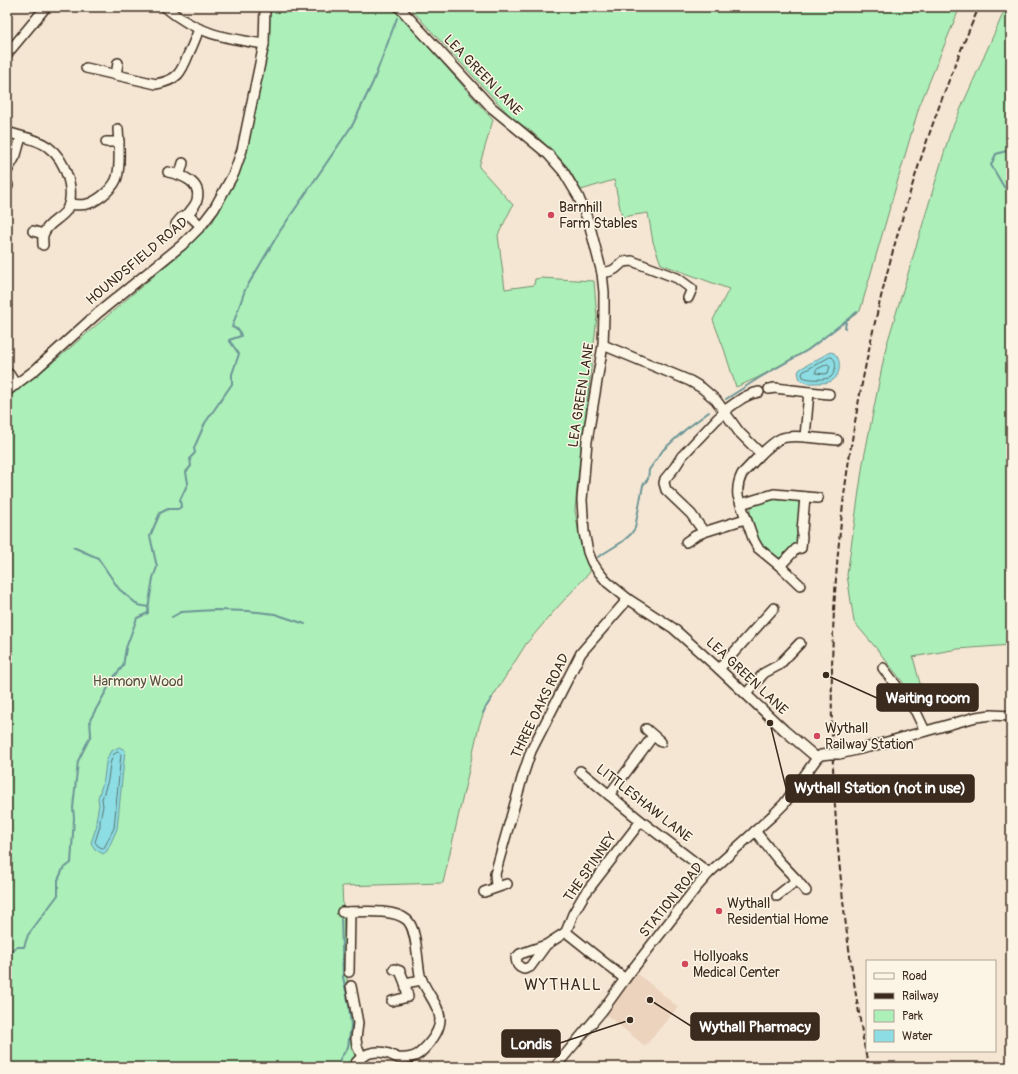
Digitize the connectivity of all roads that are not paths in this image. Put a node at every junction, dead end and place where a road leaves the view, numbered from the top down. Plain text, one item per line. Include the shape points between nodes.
1 (46, 7) edge
2 (165, 7) edge
3 (265, 7) edge
4 (398, 7) edge
5 (199, 29) junction
6 (264, 44) junction
7 (7, 54) edge
8 (118, 63) dead end
9 (86, 68) dead end
10 (116, 75) junction
11 (118, 129) dead end
12 (7, 132) edge
13 (21, 137) junction
14 (106, 142) dead end
15 (119, 142) junction
16 (183, 163) dead end
17 (7, 171) edge
18 (168, 172) dead end
19 (180, 174) junction
20 (70, 204) junction
21 (188, 214) junction
22 (176, 224) dead end
23 (201, 226) junction
24 (32, 231) dead end
25 (43, 234) junction
26 (43, 245) dead end
27 (602, 273) junction
28 (688, 298) dead end
29 (603, 345) junction
30 (7, 373) edge
31 (16, 384) junction
32 (769, 389) dead end
33 (7, 391) edge
34 (759, 392) dead end
35 (809, 392) junction
36 (829, 394) dead end
37 (725, 412) junction
38 (805, 437) junction
39 (837, 440) dead end
40 (761, 454) junction
41 (805, 497) junction
42 (818, 498) dead end
43 (741, 504) junction
44 (745, 519) junction
45 (704, 532) junction
46 (686, 542) dead end
47 (780, 566) junction
48 (800, 585) dead end
49 (628, 599) junction
50 (774, 608) dead end
51 (800, 643) dead end
52 (719, 668) junction
53 (884, 668) dead end
54 (746, 694) junction
55 (1011, 716) edge
56 (925, 731) junction
57 (661, 742) dead end
58 (817, 758) junction
59 (580, 771) dead end
60 (609, 795) junction
61 (641, 821) junction
62 (755, 830) junction
63 (709, 873) junction
64 (797, 880) junction
65 (507, 884) dead end
66 (496, 887) junction
67 (806, 891) dead end
68 (484, 892) dead end
69 (777, 896) dead end
70 (566, 932) junction
71 (546, 945) dead end
72 (394, 969) dead end
73 (349, 972) dead end
74 (625, 979) junction
75 (422, 980) junction
76 (405, 984) junction
77 (351, 986) dead end
78 (392, 1001) dead end
79 (362, 1057) junction
80 (400, 1062) edge
81 (353, 1067) edge
82 (555, 1067) edge

1 - 7 street
2 - 5 street via 175,16
3 - 6 street, HOUNDSFIELD ROAD
4 - 27 street, LEA GREEN LANE via 491,107 548,154 563,170 578,196 589,223
5 - 6 street via 230,39
5 - 10 street via 183,69 174,78 156,84
6 - 23 street, HOUNDSFIELD ROAD via 242,150 230,181
8 - 10 street
9 - 10 street
11 - 15 street
12 - 13 street
13 - 17 street
13 - 20 street via 30,138 48,147 60,161 70,186
14 - 15 street
15 - 20 street via 119,170 114,184 91,204
16 - 19 street
18 - 19 street
19 - 21 street via 197,189 197,201
20 - 25 street
21 - 22 street
21 - 23 street
23 - 31 street, HOUNDSFIELD ROAD via 182,245
24 - 25 street
25 - 26 street
27 - 28 street via 611,271 624,262 632,261 677,278 692,289
27 - 29 street, LEA GREEN LANE
29 - 37 street via 690,381 716,400
29 - 49 street, LEA GREEN LANE via 584,464 584,532 592,562 607,582
30 - 31 street
31 - 33 street, HOUNDSFIELD ROAD
32 - 35 street
34 - 37 street via 745,396
35 - 36 street
35 - 38 street
37 - 40 street via 739,432
37 - 45 street via 682,456 664,483 666,490 691,514
38 - 39 street
38 - 40 street via 781,438
40 - 43 street via 740,478 737,490
41 - 42 street
41 - 43 street via 774,494
41 - 47 street via 801,548 796,549
43 - 44 street
44 - 45 street
44 - 47 street via 758,548
45 - 46 street
47 - 48 street
49 - 52 street, LEA GREEN LANE via 673,628
49 - 66 street, THREE OAKS ROAD via 581,653 531,751 495,874
50 - 52 street
51 - 54 street via 779,666 764,673
52 - 54 street, LEA GREEN LANE
53 - 56 street via 916,712
54 - 58 street, LEA GREEN LANE
55 - 56 street via 976,717
56 - 58 street, bridge
57 - 60 street via 649,732
58 - 62 street, STATION ROAD via 784,804
59 - 60 street, LITTLESHAW LANE
60 - 61 street, LITTLESHAW LANE
61 - 63 street, LITTLESHAW LANE
61 - 70 street, THE SPINNEY via 584,895
62 - 63 street, STATION ROAD
62 - 64 street via 778,861
63 - 74 street, STATION ROAD
64 - 67 street
64 - 69 street
65 - 66 street
66 - 68 street
70 - 71 street
70 - 74 street
72 - 76 street via 400,971
73 - 75 street via 346,912 391,913 406,919 411,925
74 - 82 street, STATION ROAD
75 - 76 street
75 - 80 street via 438,1012 439,1023 436,1033 423,1050 416,1056
76 - 78 street via 408,997
77 - 79 street via 358,1024 357,1046
79 - 80 street via 379,1052 389,1054
79 - 81 street

